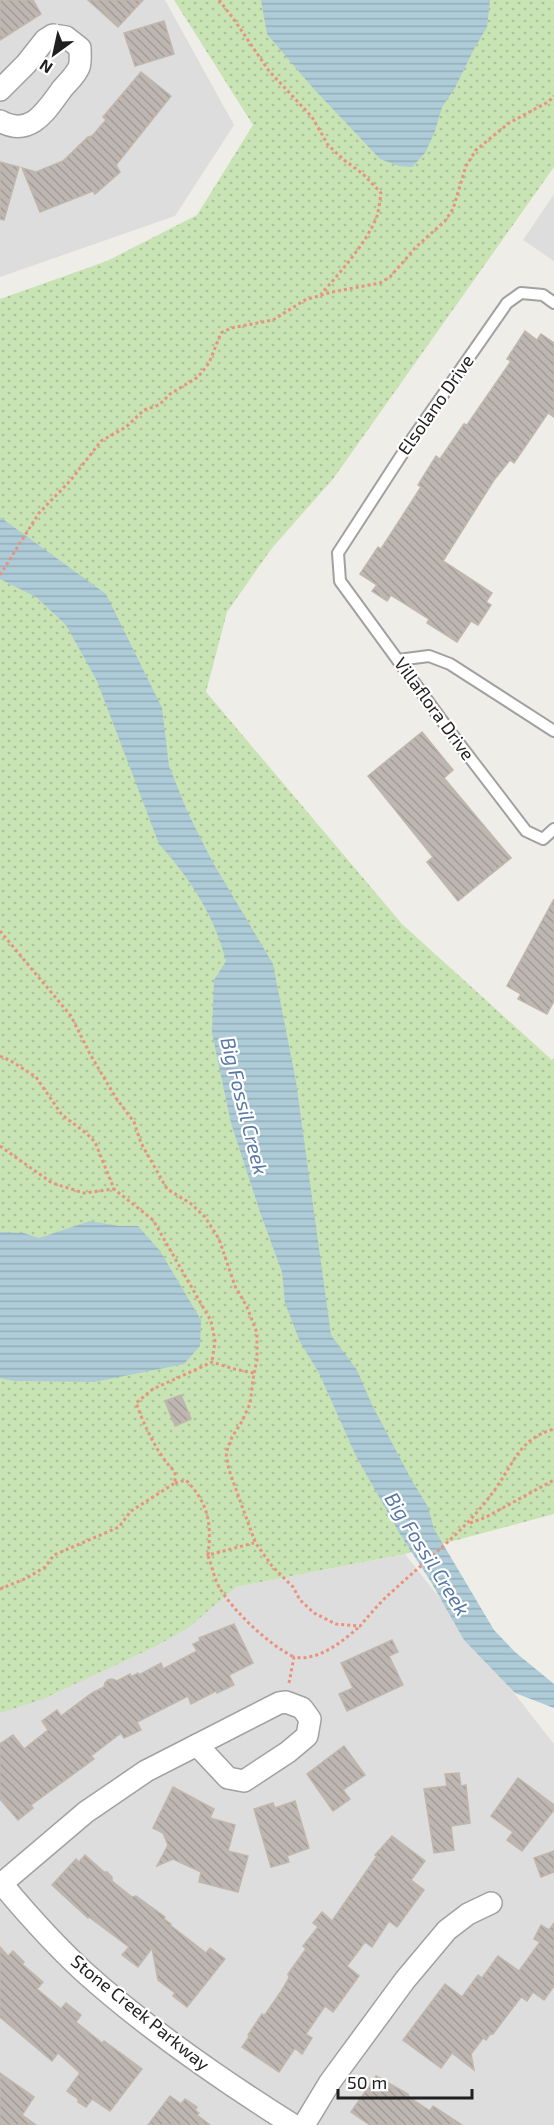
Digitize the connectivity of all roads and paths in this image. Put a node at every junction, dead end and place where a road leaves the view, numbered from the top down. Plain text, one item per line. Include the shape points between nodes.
1 (219, 0) edge
2 (0, 90) edge
3 (554, 96) edge
4 (0, 121) edge
5 (319, 296) junction
6 (554, 303) edge
7 (338, 553) joint
8 (0, 575) edge
9 (398, 660) junction
10 (554, 731) edge
11 (554, 829) edge
12 (0, 931) edge
13 (0, 1056) edge
14 (0, 1146) edge
15 (114, 1189) junction
16 (212, 1362) junction
17 (254, 1372) junction
18 (554, 1429) edge
19 (554, 1480) edge
20 (175, 1483) junction
21 (468, 1523) junction
22 (255, 1542) junction
23 (208, 1555) junction
24 (0, 1589) edge
25 (360, 1626) junction
26 (294, 1657) junction
27 (286, 1702) junction
28 (197, 1746) junction
29 (1, 1885) edge
30 (490, 1903) dead end
31 (292, 2125) edge
32 (304, 2125) edge

1 - 5 path via 269,71 312,117 328,144 381,193 376,217 362,241
2 - 4 street via 53,35 66,37 80,48 79,66 45,112 31,124 18,127
3 - 5 path via 509,123 476,150 445,221 390,277 380,283
5 - 8 path via 273,320 221,333 209,363 198,376 101,441 39,513
6 - 7 lane, Elsolano Drive via 543,296 521,293 507,303
7 - 9 lane, Villaflora Drive via 340,581
9 - 10 lane via 429,656 450,664
9 - 11 lane, Villaflora Drive via 526,831 543,839
12 - 17 path via 71,1016 116,1098 134,1122 167,1189 205,1216 219,1239 257,1333
13 - 15 path via 36,1077 62,1115 95,1142
14 - 15 path via 52,1183 84,1193
15 - 16 path via 153,1220 186,1275 211,1321 215,1341
16 - 17 path
16 - 20 path via 153,1389 136,1403 175,1472
17 - 22 path via 250,1404 226,1453
18 - 21 path via 526,1442
19 - 21 path
20 - 23 path via 186,1480 207,1511
20 - 24 path via 131,1511 119,1527 54,1555 45,1567
21 - 25 path
22 - 23 path
22 - 25 path via 314,1613 336,1624
23 - 26 path via 219,1587 236,1608 279,1649
25 - 26 path via 323,1652 305,1659
26 - 27 path
27 - 28 street
27 - 28 street via 302,1708 310,1719 307,1736 244,1781 228,1778
28 - 29 street via 146,1771 86,1812
29 - 31 street, Stone Creek Parkway via 74,1962 113,1996 217,2075
30 - 32 street via 447,1930 405,1980 330,2082

